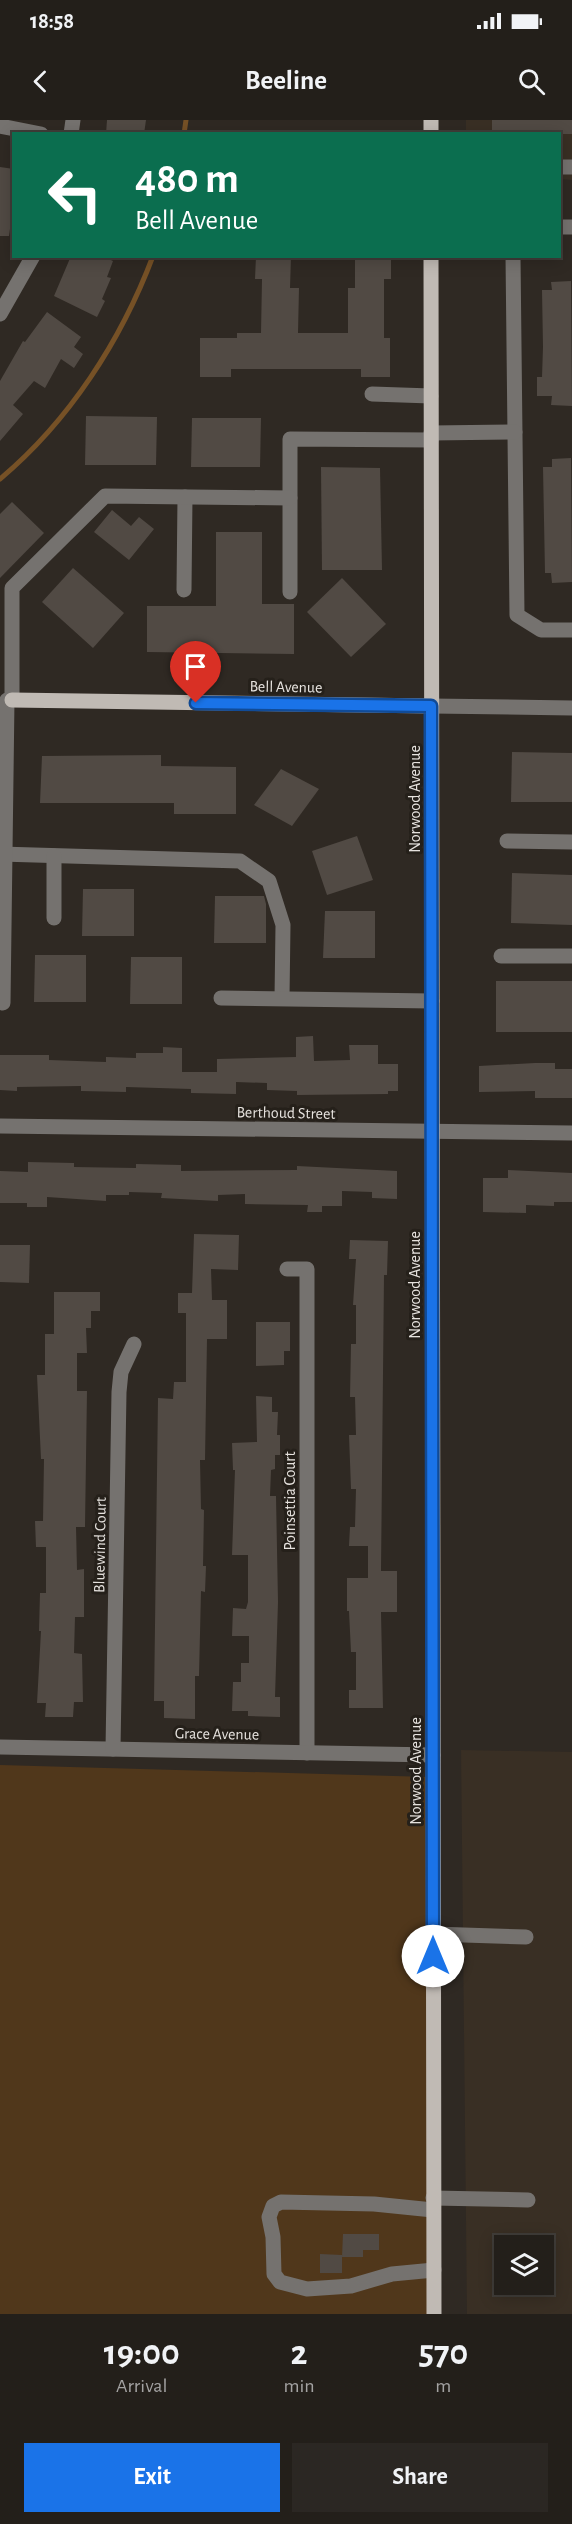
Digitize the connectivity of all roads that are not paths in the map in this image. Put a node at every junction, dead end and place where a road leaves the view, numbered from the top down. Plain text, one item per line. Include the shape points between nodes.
1 (0, 126) edge
2 (31, 132) edge
3 (32, 258) edge
4 (431, 258) edge
5 (513, 258) edge
6 (0, 314) edge
7 (372, 394) dead end
8 (431, 396) junction
9 (515, 432) junction
10 (431, 436) junction
11 (185, 497) junction
12 (290, 498) junction
13 (184, 590) dead end
14 (290, 592) dead end
15 (572, 630) edge
16 (6, 700) edge
17 (431, 706) junction
18 (572, 708) edge
19 (507, 841) dead end
20 (572, 842) edge
21 (2, 854) edge
22 (54, 856) junction
23 (54, 918) dead end
24 (501, 956) dead end
25 (572, 956) edge
26 (221, 998) dead end
27 (282, 998) junction
28 (432, 1001) junction
29 (3, 1003) dead end
30 (0, 1126) edge
31 (432, 1131) junction
32 (572, 1133) edge
33 (287, 1269) dead end
34 (134, 1344) dead end
35 (0, 1748) edge
36 (113, 1749) junction
37 (307, 1753) junction
38 (433, 1755) junction
39 (433, 1934) junction
40 (526, 1936) dead end
41 (528, 2200) dead end
42 (434, 2204) junction
43 (434, 2270) junction
44 (434, 2314) edge

1 - 2 street
3 - 6 street
4 - 8 main road, Norwood Avenue
5 - 9 street
7 - 8 street
8 - 10 main road, Norwood Avenue
9 - 10 street
9 - 15 street via 516,615 541,630
10 - 12 street via 290,439
10 - 17 main road, Norwood Avenue
11 - 12 street
11 - 13 street
11 - 16 street via 105,496 12,588
12 - 14 street
16 - 17 main road, Bell Avenue
16 - 21 street
17 - 18 street, Bell Avenue
17 - 28 main road, Norwood Avenue
19 - 20 street
21 - 22 street
21 - 29 street
22 - 23 street
22 - 27 street via 240,861 269,881 283,925
24 - 25 street
26 - 27 street
27 - 28 street
28 - 31 main road, Norwood Avenue
30 - 31 street, Berthoud Street
31 - 32 street, Berthoud Street
31 - 38 main road, Norwood Avenue
33 - 37 street, Poinsettia Court via 307,1269
34 - 36 street, Bluewind Court via 122,1372 119,1392
35 - 36 street, Grace Avenue
36 - 37 street, Grace Avenue
37 - 38 street, Grace Avenue
38 - 39 main road, Norwood Avenue
39 - 40 street
39 - 42 main road, Norwood Avenue
41 - 42 street
42 - 43 main road, Norwood Avenue
42 - 43 street via 281,2202 273,2206 269,2217 274,2274 280,2282 307,2289 351,2286 392,2274
43 - 44 main road, Norwood Avenue

